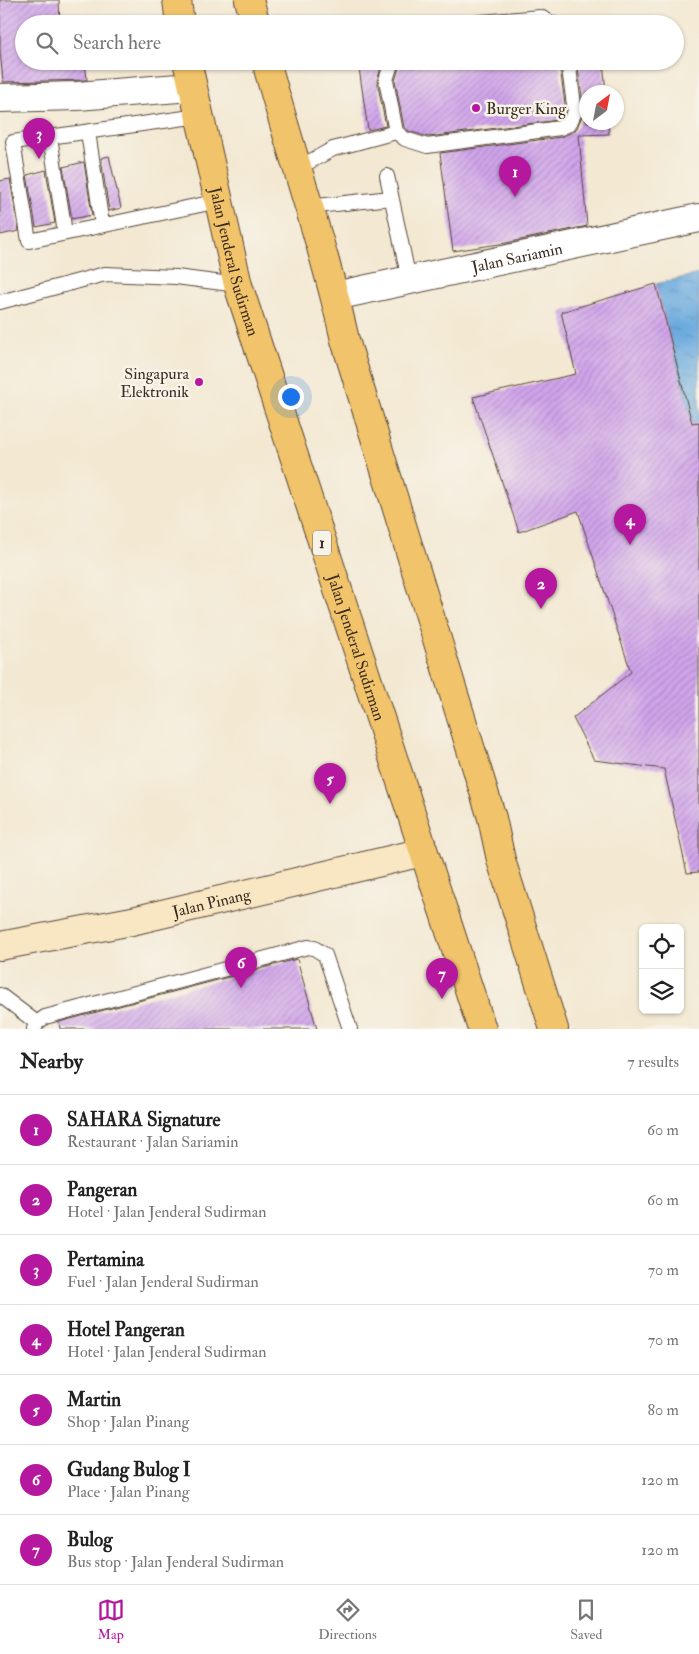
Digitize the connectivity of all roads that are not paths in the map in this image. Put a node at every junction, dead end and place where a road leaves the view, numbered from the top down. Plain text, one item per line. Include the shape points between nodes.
1 (177, 0) edge
2 (249, 0) edge
3 (179, 15) edge
4 (253, 15) edge
5 (268, 70) edge
6 (389, 70) edge
7 (569, 70) edge
8 (189, 74) edge
9 (0, 98) edge
10 (199, 116) junction
11 (88, 132) junction
12 (396, 132) junction
13 (50, 137) junction
14 (296, 169) junction
15 (387, 176) dead end
16 (391, 198) junction
17 (219, 201) junction
18 (308, 207) junction
19 (699, 218) edge
20 (102, 225) junction
21 (65, 233) junction
22 (409, 280) junction
23 (238, 285) junction
24 (335, 296) junction
25 (0, 302) edge
26 (423, 852) junction
27 (0, 946) edge
28 (0, 995) edge
29 (36, 1026) edge
30 (350, 1029) edge
31 (482, 1029) edge
32 (554, 1029) edge

1 - 3 main road
2 - 4 main road
5 - 14 main road
6 - 12 lane via 386,80
7 - 12 lane via 575,112 569,124 560,128 427,146 405,139
8 - 9 street via 77,96
8 - 10 main road, Jalan Jenderal Sudirman
10 - 11 lane
10 - 17 main road, Jalan Jenderal Sudirman
11 - 13 lane
11 - 20 lane
12 - 14 lane via 332,149
13 - 21 lane
13 - 21 lane via 13,142 29,241
14 - 18 main road
15 - 16 lane
16 - 18 lane
16 - 22 lane
17 - 20 lane
17 - 23 main road, Jalan Jenderal Sudirman / 1
18 - 24 main road
19 - 22 street, Jalan Sariamin
20 - 21 lane
22 - 24 street, Jalan Sariamin
23 - 25 lane via 176,277 105,274
23 - 26 main road, Jalan Jenderal Sudirman / 1
24 - 32 main road via 345,340
26 - 27 street, Jalan Pinang via 132,921
26 - 31 main road, Jalan Jenderal Sudirman
28 - 29 lane
29 - 30 lane via 45,1017 308,947 325,955

